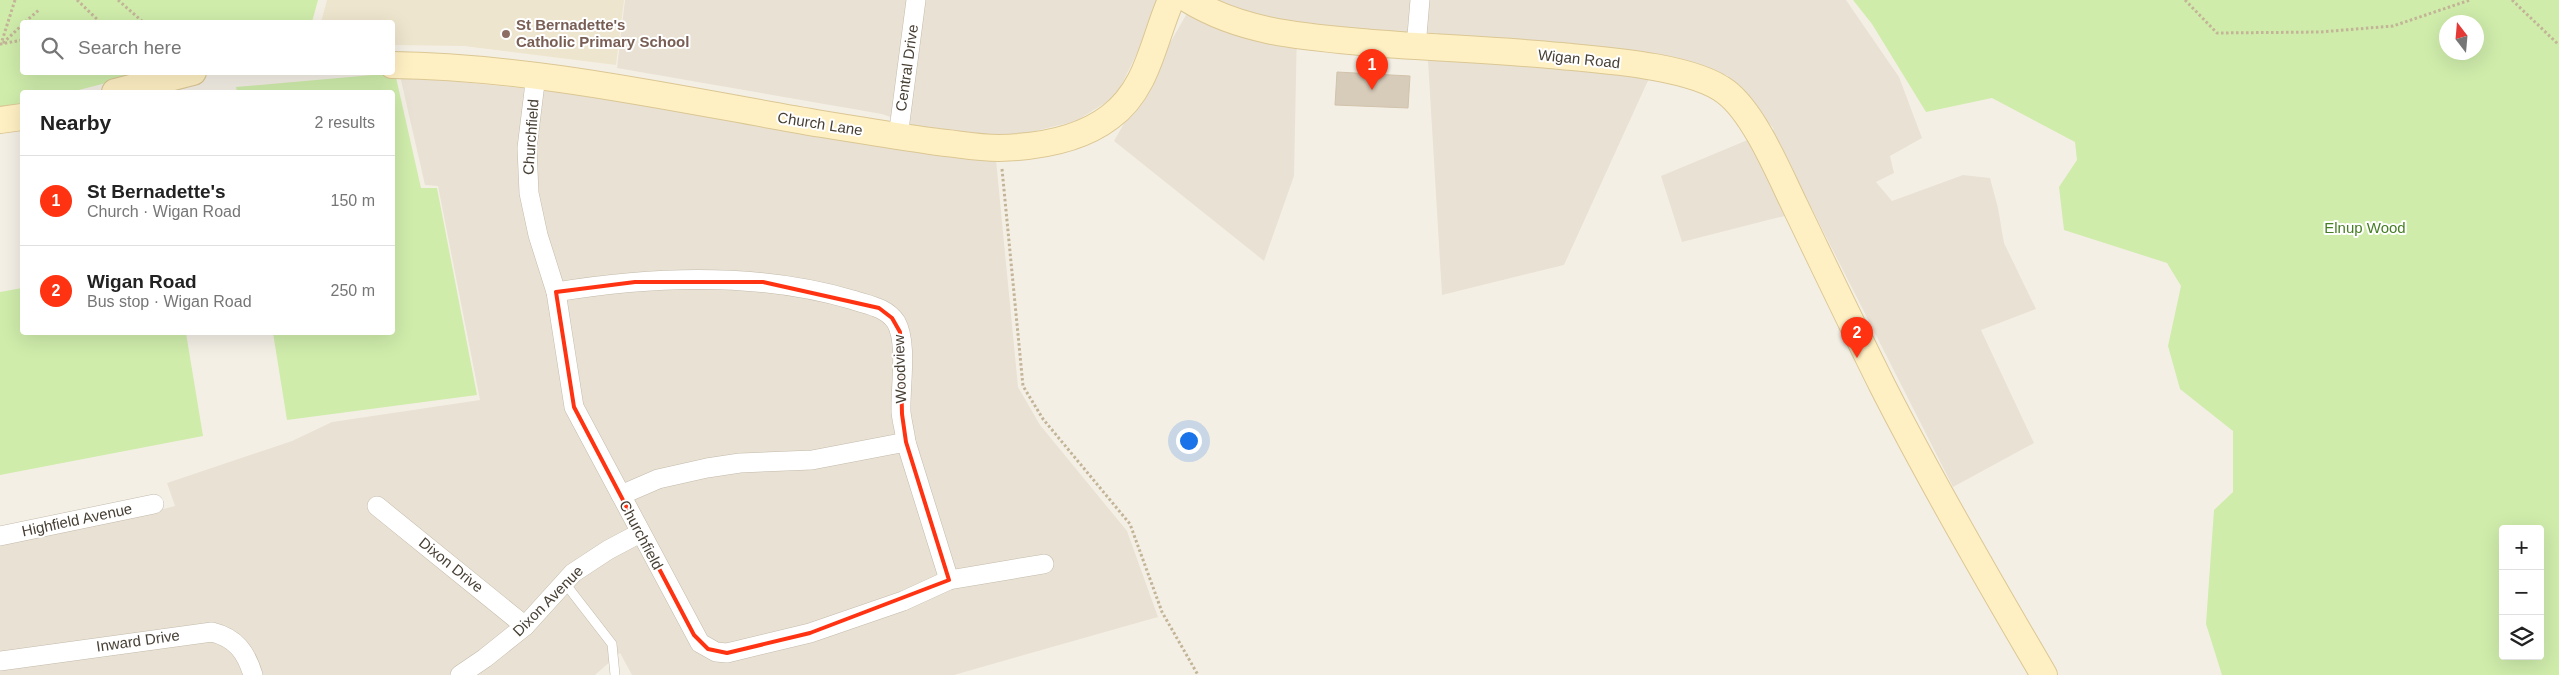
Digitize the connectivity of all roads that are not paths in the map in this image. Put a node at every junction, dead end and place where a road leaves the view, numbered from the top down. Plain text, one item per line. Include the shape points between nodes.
1 (916, 0) edge
2 (1171, 0) edge
3 (1190, 0) edge
4 (1420, 0) edge
5 (1416, 46) junction
6 (395, 65) edge
7 (181, 75) edge
8 (536, 75) junction
9 (123, 90) edge
10 (20, 117) edge
11 (0, 120) edge
12 (898, 137) junction
13 (556, 292) junction
14 (906, 442) junction
15 (621, 496) junction
16 (154, 504) dead end
17 (376, 507) dead end
18 (640, 533) junction
19 (0, 536) edge
20 (1044, 564) dead end
21 (949, 580) junction
22 (564, 582) junction
23 (525, 626) junction
24 (0, 661) edge
25 (253, 675) edge
26 (460, 675) edge
27 (615, 675) edge
28 (2044, 675) edge

1 - 12 street, Central Drive
2 - 12 main road, Church Lane via 1144,76 1122,108 1096,126 1041,144 1000,148
3 - 5 main road, Wigan Road via 1231,20 1274,33
4 - 5 street
5 - 28 main road, Wigan Road via 1560,56 1672,71 1716,85 1739,103 1775,164 1884,388 1955,522
6 - 8 main road, Church Lane via 454,66
7 - 9 main road
8 - 12 main road, Church Lane
8 - 13 street, Churchfield via 527,148 527,177 536,226
10 - 11 main road
13 - 14 street, Woodview via 635,282 763,282 839,296 879,308 892,318 900,332
13 - 15 street, Churchfield via 574,407
14 - 15 street via 812,460 707,468 658,479
14 - 21 street, Woodview
15 - 18 street, Churchfield
16 - 19 street, Highfield Avenue
17 - 23 street, Dixon Drive
18 - 21 street, Churchfield via 694,635 700,643 716,652 727,653 810,633 903,601
18 - 22 street, Dixon Avenue via 590,561
20 - 21 street, Churchfield
22 - 23 street, Dixon Avenue
22 - 27 lane via 612,644
23 - 26 street, Dixon Avenue
24 - 25 street, Inward Drive via 212,632 222,634 239,645

